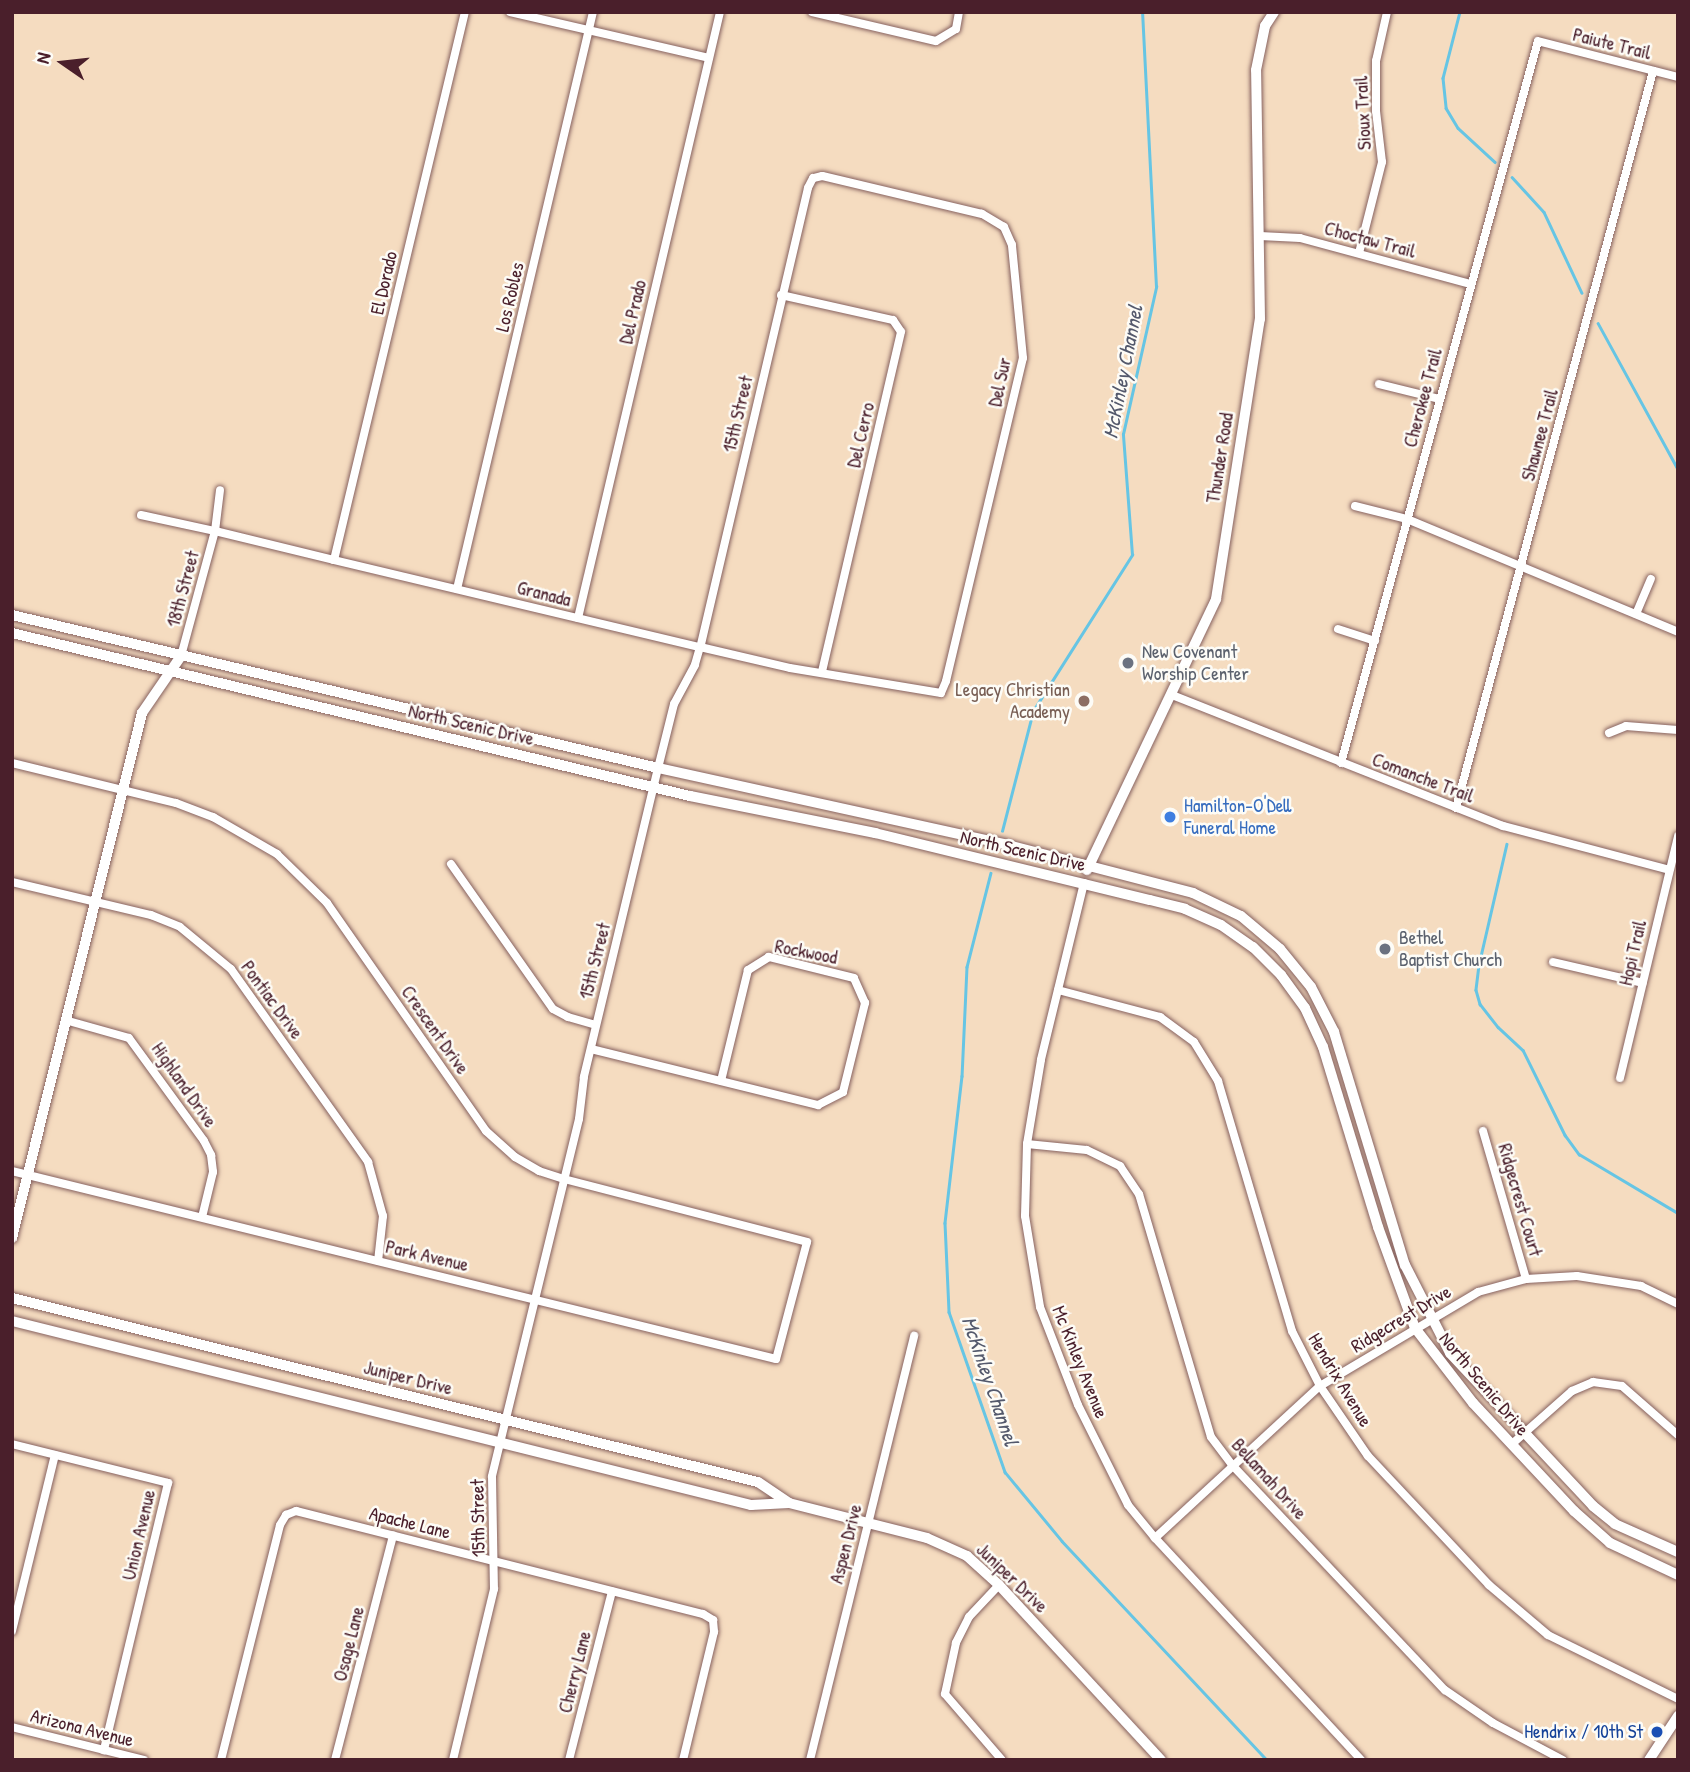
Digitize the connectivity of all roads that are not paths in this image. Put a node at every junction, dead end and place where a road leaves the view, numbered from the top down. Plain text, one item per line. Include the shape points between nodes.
1 (465, 12) edge
2 (510, 12) edge
3 (593, 12) edge
4 (720, 12) edge
5 (812, 12) edge
6 (959, 12) edge
7 (1274, 12) edge
8 (1387, 12) edge
9 (857, 17) edge
10 (588, 30) junction
11 (1538, 41) joint
12 (709, 58) junction
13 (1653, 71) junction
14 (1678, 77) edge
15 (813, 178) joint
16 (1261, 236) junction
17 (1359, 253) junction
18 (1470, 284) junction
19 (781, 295) junction
20 (1379, 384) dead end
21 (1439, 400) junction
22 (220, 490) dead end
23 (1355, 506) dead end
24 (141, 515) dead end
25 (1407, 519) junction
26 (215, 531) junction
27 (334, 560) junction
28 (1522, 566) junction
29 (1651, 579) dead end
30 (457, 589) junction
31 (1636, 614) junction
32 (12, 615) edge
33 (578, 618) junction
34 (1338, 629) dead end
35 (1678, 632) edge
36 (12, 634) edge
37 (1375, 641) junction
38 (700, 647) junction
39 (181, 656) junction
40 (822, 671) junction
41 (170, 673) junction
42 (940, 693) joint
43 (1172, 695) junction
44 (1678, 730) edge
45 (1609, 733) dead end
46 (12, 763) edge
47 (1341, 763) junction
48 (658, 768) junction
49 (653, 786) junction
50 (122, 790) junction
51 (1456, 808) junction
52 (880, 818) junction
53 (876, 833) junction
54 (1678, 836) edge
55 (452, 864) dead end
56 (1088, 866) junction
57 (1669, 870) junction
58 (12, 882) edge
59 (1084, 883) junction
60 (94, 902) junction
61 (1553, 962) dead end
62 (1643, 983) junction
63 (1058, 990) junction
64 (65, 1020) junction
65 (596, 1025) junction
66 (590, 1049) junction
67 (1620, 1078) dead end
68 (721, 1081) junction
69 (1353, 1097) junction
70 (1340, 1101) junction
71 (1483, 1131) dead end
72 (1027, 1144) junction
73 (12, 1171) edge
74 (28, 1174) junction
75 (564, 1179) junction
76 (202, 1217) junction
77 (12, 1238) edge
78 (378, 1261) junction
79 (1526, 1279) junction
80 (12, 1298) edge
81 (536, 1298) junction
82 (792, 1301) joint
83 (1678, 1304) edge
84 (1429, 1318) junction
85 (12, 1321) edge
86 (1415, 1328) junction
87 (914, 1336) dead end
88 (251, 1357) junction
89 (246, 1378) junction
90 (1320, 1386) junction
91 (505, 1420) junction
92 (1524, 1433) junction
93 (1678, 1435) edge
94 (500, 1440) junction
95 (12, 1444) edge
96 (1511, 1444) junction
97 (55, 1455) junction
98 (1232, 1465) junction
99 (789, 1503) junction
100 (867, 1521) junction
101 (393, 1535) junction
102 (1155, 1538) junction
103 (1678, 1552) edge
104 (495, 1560) junction
105 (1678, 1575) edge
106 (999, 1585) junction
107 (612, 1591) junction
108 (12, 1630) edge
109 (1678, 1699) edge
110 (1678, 1716) edge
111 (12, 1727) edge
112 (104, 1750) junction
113 (144, 1760) edge
114 (221, 1760) edge
115 (335, 1760) edge
116 (453, 1760) edge
117 (569, 1760) edge
118 (683, 1760) edge
119 (810, 1760) edge
120 (1002, 1760) edge
121 (1161, 1760) edge
122 (1361, 1760) edge
123 (1563, 1760) edge
124 (1649, 1760) edge

1 - 27 street, El Dorado
2 - 10 street
3 - 10 street, Los Robles
4 - 12 street, Del Prado
5 - 9 street
6 - 9 street via 956,29 936,41
7 - 16 main road, Thunder Road via 1265,26 1256,70
8 - 17 street, Sioux Trail via 1376,61 1382,162
10 - 12 street
10 - 30 street, Los Robles
11 - 13 street, Paiute Trail
11 - 18 street, Cherokee Trail
12 - 33 street, Del Prado
13 - 14 street, Paiute Trail
13 - 28 street, Shawnee Trail
15 - 19 street, 15th Street
15 - 42 street, Del Sur via 822,176 982,214 1003,227 1012,246 1023,358
16 - 17 street, Choctaw Trail via 1300,238
16 - 43 main road, Thunder Road via 1260,319 1216,599
17 - 18 street, Choctaw Trail
18 - 21 street, Cherokee Trail
19 - 38 street, 15th Street
19 - 40 street, Del Cerro via 893,320 901,332
20 - 21 street
21 - 25 street, Cherokee Trail
22 - 26 street, 18th Street
23 - 25 street
24 - 26 street, Granada
25 - 28 street
25 - 37 street, Cherokee Trail
26 - 27 street, Granada
26 - 39 street, 18th Street
27 - 30 street, Granada
28 - 31 street
28 - 51 street, Shawnee Trail
29 - 31 street
30 - 33 street, Granada
31 - 35 street
32 - 39 main road, North Scenic Drive
33 - 38 street, Granada
34 - 37 street
36 - 41 main road, North Scenic Drive
37 - 47 street, Cherokee Trail
38 - 40 street, Granada
38 - 48 street, 15th Street via 674,704
39 - 41 main road
39 - 48 main road, North Scenic Drive
40 - 42 street, Granada
41 - 49 main road, North Scenic Drive
41 - 50 main road via 142,713
43 - 47 street, Comanche Trail
43 - 56 main road, Thunder Road
44 - 45 street via 1626,726
46 - 50 street, Crescent Drive
47 - 51 street, Comanche Trail
48 - 49 street, 15th Street
48 - 52 main road, North Scenic Drive
49 - 53 main road, North Scenic Drive
49 - 65 street, 15th Street
50 - 60 main road
50 - 75 street, Crescent Drive via 214,817 277,854 327,903 486,1131 515,1157
51 - 57 street, Comanche Trail via 1515,830
52 - 53 street
52 - 56 main road, North Scenic Drive
53 - 59 main road, North Scenic Drive
54 - 57 street, Hopi Trail
55 - 65 street via 553,1010
56 - 59 main road, Thunder Road
56 - 69 main road, North Scenic Drive via 1193,893 1241,916 1280,949 1311,986 1334,1032
57 - 62 street, Hopi Trail
58 - 60 street, Pontiac Drive
59 - 63 street, Mc Kinley Avenue
59 - 70 main road, North Scenic Drive via 1185,909 1221,925 1253,947 1306,1008 1324,1047
60 - 64 main road
60 - 78 street, Pontiac Drive via 180,927 231,969 368,1162 383,1216
61 - 62 street
62 - 67 street, Hopi Trail
63 - 72 street, Mc Kinley Avenue
63 - 90 street, Hendrix Avenue via 1160,1017 1194,1042 1218,1081 1292,1331
64 - 74 main road
64 - 76 street, Highland Drive via 128,1038 204,1141 213,1172
65 - 66 street, 15th Street
66 - 68 street, Rockwood
66 - 75 street, 15th Street
68 - 68 street, Rockwood via 818,1105 843,1092 865,1003 854,978 769,957 748,970
69 - 70 street
69 - 84 main road, North Scenic Drive via 1405,1265
70 - 86 main road, North Scenic Drive
71 - 79 street, Ridgecrest Court
72 - 98 street, Bellamah Drive via 1087,1150 1120,1166 1139,1194 1210,1437
72 - 102 street, Mc Kinley Avenue via 1025,1216 1040,1307 1089,1427 1128,1506
73 - 74 street, Park Avenue
74 - 76 street, Park Avenue
74 - 77 main road
75 - 81 street, 15th Street
75 - 82 street, Crescent Drive via 807,1242
76 - 78 street, Park Avenue
78 - 81 street, Park Avenue
79 - 83 street, Ridgecrest Drive via 1577,1276 1641,1286
79 - 84 street, Ridgecrest Drive via 1478,1292
80 - 88 main road, Juniper Drive
81 - 82 street, Park Avenue via 776,1359
81 - 91 street, 15th Street
84 - 86 street, Ridgecrest Drive
84 - 92 main road, North Scenic Drive via 1450,1353
85 - 89 main road, Juniper Drive
86 - 90 street, Ridgecrest Drive
86 - 96 main road, North Scenic Drive via 1441,1365
87 - 100 street, Aspen Drive
88 - 89 main road
88 - 91 main road, Juniper Drive
89 - 94 main road, Juniper Drive
90 - 98 street, Ridgecrest Drive
90 - 109 street, Hendrix Avenue via 1368,1456 1489,1585 1548,1635
91 - 94 street, 15th Street
91 - 99 main road, Juniper Drive via 758,1482
92 - 93 street via 1572,1391 1593,1382 1622,1386
92 - 96 street
92 - 103 main road, North Scenic Drive via 1615,1524
94 - 99 main road, Juniper Drive via 751,1504
94 - 104 street, 15th Street via 491,1489
95 - 97 street, Union Avenue
96 - 105 main road, North Scenic Drive via 1610,1543
97 - 108 street
97 - 112 street, Union Avenue via 168,1483
98 - 102 street, Ridgecrest Drive
98 - 123 street, Bellamah Drive via 1445,1690 1493,1723
99 - 100 main road, Juniper Drive
100 - 106 main road, Juniper Drive via 927,1538 967,1556
100 - 119 street, Aspen Drive
101 - 104 street, Apache Lane
101 - 114 street, Apache Lane via 296,1511 286,1515
101 - 115 street, Osage Lane
102 - 122 street, Mc Kinley Avenue
104 - 107 street, Apache Lane
104 - 116 street, 15th Street via 488,1623
106 - 120 street via 969,1617 956,1643 945,1694
106 - 121 main road, Juniper Drive
107 - 117 street, Cherry Lane
107 - 118 street, Apache Lane via 713,1620
110 - 124 main road
111 - 112 street, Arizona Avenue
112 - 113 street, Arizona Avenue

